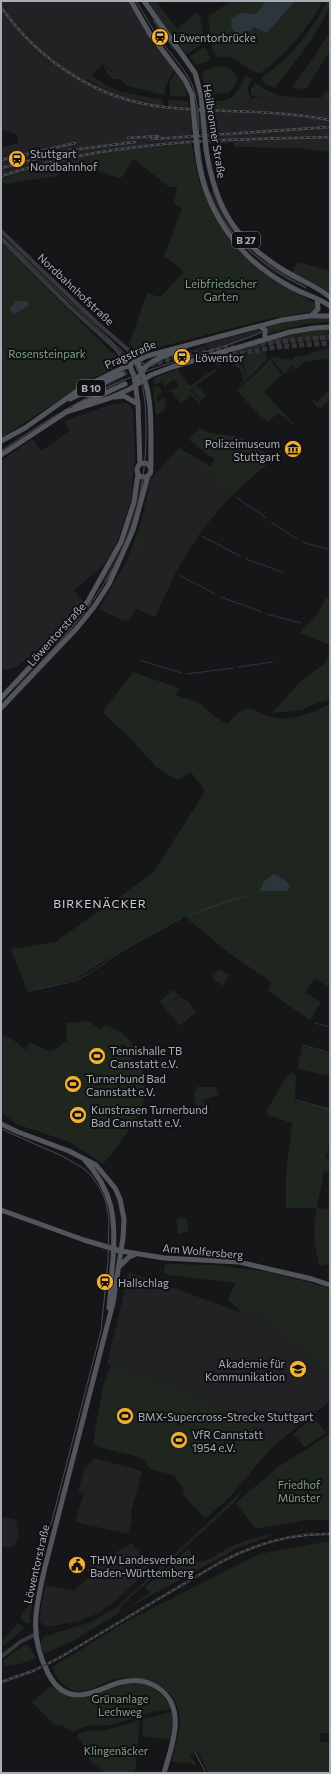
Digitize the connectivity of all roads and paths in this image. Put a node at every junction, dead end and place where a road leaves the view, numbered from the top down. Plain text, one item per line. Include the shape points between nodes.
1 (130, 1) edge
2 (144, 1) edge
3 (1, 231) edge
4 (1, 239) edge
5 (312, 285) junction
6 (307, 295) junction
7 (330, 297) edge
8 (317, 299) junction
9 (330, 306) edge
10 (310, 316) junction
11 (330, 316) edge
12 (260, 326) junction
13 (330, 327) edge
14 (265, 340) junction
15 (191, 343) junction
16 (137, 361) junction
17 (130, 366) junction
18 (142, 371) junction
19 (122, 374) tunnel mouth
20 (151, 375) junction
21 (145, 378) junction
22 (125, 384) dead end
23 (135, 386) junction
24 (110, 398) junction
25 (61, 404) junction
26 (138, 404) junction
27 (66, 412) junction
28 (1, 442) edge
29 (1, 455) edge
30 (140, 464) junction
31 (151, 466) junction
32 (138, 474) junction
33 (148, 476) junction
34 (1, 698) edge
35 (1, 708) edge
36 (1, 1124) edge
37 (83, 1158) junction
38 (1, 1210) edge
39 (114, 1250) junction
40 (121, 1251) junction
41 (137, 1254) junction
42 (118, 1268) junction
43 (330, 1285) edge
44 (108, 1321) junction
45 (36, 1634) junction
46 (1, 1657) edge
47 (164, 1773) edge

1 - 6 main road, Heilbronner Straße / B 27, bridge via 153,38 185,80 192,95 199,168 213,208 240,249 275,277
2 - 5 main road, Heilbronner Straße / B 27, bridge via 194,73 201,96 206,149 214,189 224,213 233,226 264,257
3 - 16 street, Nordbahnhofstraße via 133,354
4 - 17 street, Nordbahnhofstraße via 114,347
5 - 6 main road
5 - 7 main road, Heilbronner Straße / B 27
6 - 8 main road, Heilbronner Straße / B 27
8 - 9 main road, B 27
8 - 10 main road via 318,309
10 - 11 main road, Pragstraße
10 - 12 main road, Pragstraße
12 - 14 main road via 265,330
12 - 15 main road, Pragstraße
13 - 14 main road via 304,329
14 - 20 main road
15 - 16 main road, Pragstraße
15 - 18 main road via 151,362
16 - 17 main road, Pragstraße
16 - 18 main road, Löwentorstraße
17 - 18 main road
17 - 23 main road, Löwentorstraße
17 - 25 main road, Pragstraße via 83,387
18 - 20 main road
18 - 21 main road, Löwentorstraße
18 - 23 main road
19 - 25 main road, B 10
20 - 21 main road
21 - 23 main road
21 - 31 main road, Löwentorstraße via 151,419
22 - 27 main road, B 10
23 - 24 main road
23 - 26 main road, Löwentorstraße
24 - 26 main road via 124,396
24 - 27 main road
25 - 28 main road, Pragstraße / B 10
26 - 30 main road, Löwentorstraße
27 - 29 main road, B 10
30 - 31 main road
30 - 32 main road, Löwentorstraße
31 - 33 main road, Löwentorstraße via 151,473
32 - 33 main road
32 - 34 main road, Löwentorstraße via 134,502 121,542 88,601 72,622
33 - 35 main road, Löwentorstraße via 129,541 105,591 77,628
36 - 37 main road, Löwentorstraße
37 - 39 main road, Löwentorstraße via 97,1174 111,1205 115,1230
37 - 40 main road, Löwentorstraße via 90,1160 102,1170 118,1194 124,1219
38 - 39 main road
39 - 40 main road
39 - 44 main road, Löwentorstraße
40 - 41 main road, Am Wolfersberg
40 - 42 main road, Löwentorstraße
41 - 42 main road
41 - 43 main road, Am Wolfersberg via 239,1262
42 - 44 main road, Löwentorstraße via 114,1303
44 - 45 main road, Löwentorstraße via 37,1601
45 - 46 street via 20,1642
45 - 47 main road, Löwentorstraße via 37,1647 48,1673 63,1691 80,1695 136,1680 158,1688 167,1696 174,1710 175,1732

